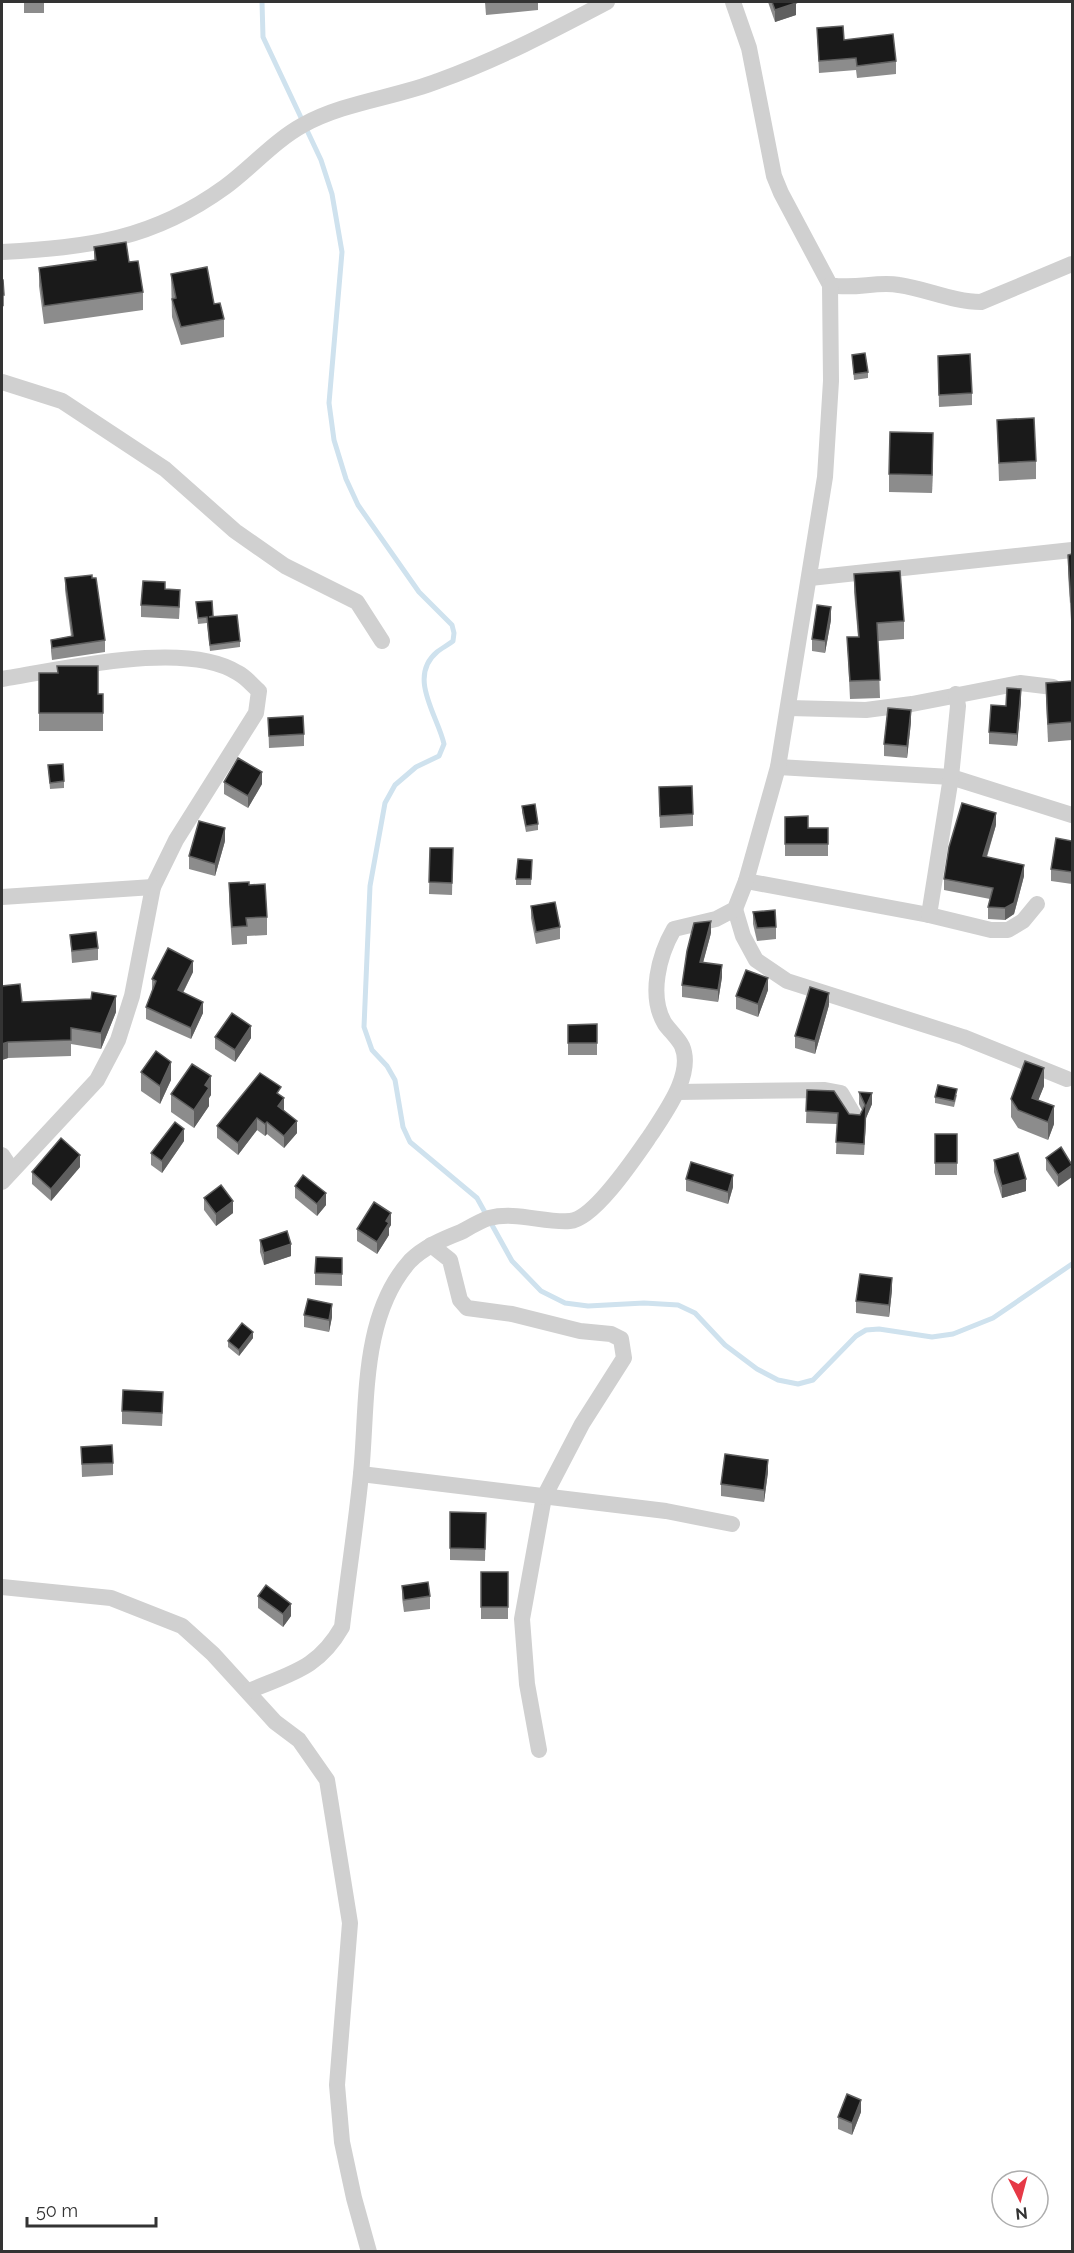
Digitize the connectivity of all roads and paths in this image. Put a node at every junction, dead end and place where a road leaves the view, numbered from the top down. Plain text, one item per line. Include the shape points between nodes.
1 (607, 2) edge
2 (733, 2) edge
3 (2, 252) edge
4 (1072, 264) edge
5 (830, 285) junction
6 (2, 382) edge
7 (1072, 550) edge
8 (810, 578) junction
9 (382, 641) dead end
10 (2, 679) edge
11 (1053, 687) edge
12 (956, 694) junction
13 (789, 708) junction
14 (778, 767) junction
15 (951, 777) junction
16 (1072, 814) edge
17 (746, 881) junction
18 (153, 887) junction
19 (2, 897) edge
20 (1037, 904) dead end
21 (735, 909) junction
22 (929, 915) junction
23 (1067, 1079) dead end
24 (677, 1092) junction
25 (855, 1117) edge
26 (2, 1155) edge
27 (7, 1176) edge
28 (431, 1245) junction
29 (361, 1474) junction
30 (544, 1497) junction
31 (732, 1524) dead end
32 (2, 1587) edge
33 (249, 1692) junction
34 (538, 1750) dead end
35 (369, 2252) edge

1 - 3 street via 535,40 436,82 361,102 304,124 226,186 182,214 139,233 99,244
2 - 5 street via 749,48 774,176
4 - 5 street via 981,302 966,302 896,284 848,288
5 - 8 street via 831,381 825,477
6 - 9 street via 62,401 165,469 235,531 285,566 357,602
7 - 8 street
8 - 13 street
10 - 18 street via 155,656 210,662 238,672 259,691 256,713 176,840
11 - 12 street via 1020,683
12 - 13 street via 866,710
12 - 15 street
13 - 14 street
14 - 15 street
14 - 17 street
15 - 16 street
15 - 22 street
17 - 21 street
17 - 22 street
18 - 19 street
18 - 27 street via 132,996 118,1040 97,1080
20 - 22 street via 1023,921 1008,930 991,930
21 - 23 street via 742,936 756,960 788,981 963,1037
21 - 24 street via 716,919 674,929 664,947 656,990 664,1022 682,1046 683,1069
24 - 25 street via 825,1090 841,1093
24 - 28 street via 603,1200 573,1221 510,1215 489,1219
26 - 27 street
28 - 29 street via 411,1261 394,1285 379,1322 370,1357
28 - 30 street via 450,1260 460,1300 467,1308 621,1339 624,1358 582,1424
29 - 30 street
29 - 33 street via 342,1627 330,1648 311,1664
30 - 31 street via 666,1511
30 - 34 street via 522,1619
32 - 33 street via 111,1598 158,1614 182,1626
33 - 35 street via 275,1722 299,1740 327,1780 350,1923 337,2085 342,2142

